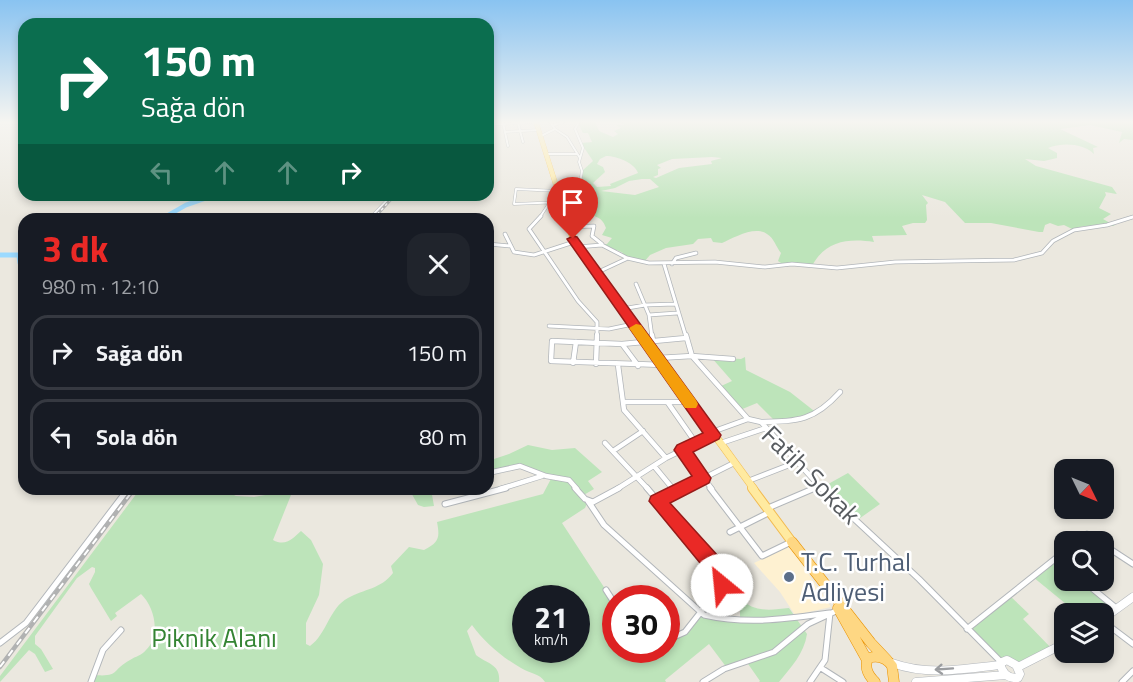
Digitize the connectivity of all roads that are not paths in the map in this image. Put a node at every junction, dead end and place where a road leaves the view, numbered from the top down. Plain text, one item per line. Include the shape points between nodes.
1 (546, 154) joint
2 (577, 154) joint
3 (582, 154) edge
4 (580, 158) junction
5 (558, 191) junction
6 (577, 199) junction
7 (386, 201) edge
8 (560, 201) junction
9 (550, 202) junction
10 (375, 213) edge
11 (1133, 217) edge
12 (568, 225) junction
13 (506, 234) dead end
14 (576, 244) junction
15 (602, 244) junction
16 (494, 245) edge
17 (511, 246) junction
18 (545, 252) junction
19 (696, 253) dead end
20 (627, 258) junction
21 (664, 264) junction
22 (672, 264) junction
23 (596, 273) junction
24 (636, 284) dead end
25 (675, 304) junction
26 (645, 305) junction
27 (622, 309) junction
28 (677, 313) junction
29 (649, 315) junction
30 (633, 324) junction
31 (549, 326) dead end
32 (597, 327) junction
33 (686, 338) junction
34 (645, 341) junction
35 (653, 341) junction
36 (576, 342) junction
37 (598, 343) junction
38 (622, 344) junction
39 (692, 356) junction
40 (657, 358) junction
41 (733, 359) dead end
42 (573, 363) junction
43 (596, 364) junction
44 (618, 365) junction
45 (662, 365) junction
46 (638, 366) junction
47 (840, 392) dead end
48 (623, 402) junction
49 (667, 402) junction
50 (689, 402) junction
51 (748, 419) junction
52 (761, 422) junction
53 (766, 428) junction
54 (643, 431) junction
55 (712, 433) junction
56 (605, 443) dead end
57 (696, 443) junction
58 (720, 443) junction
59 (682, 450) junction
60 (613, 451) junction
61 (666, 458) junction
62 (797, 462) junction
63 (734, 463) junction
64 (654, 466) junction
65 (494, 472) edge
66 (543, 475) junction
67 (636, 477) junction
68 (703, 478) junction
69 (747, 481) junction
70 (819, 486) junction
71 (494, 491) edge
72 (675, 492) junction
73 (123, 495) edge
74 (480, 495) edge
75 (588, 501) junction
76 (658, 501) junction
77 (445, 504) dead end
78 (769, 510) junction
79 (741, 526) junction
80 (730, 531) dead end
81 (792, 542) junction
82 (1114, 552) edge
83 (1054, 560) edge
84 (1133, 564) edge
85 (1095, 591) edge
86 (1133, 597) edge
87 (1117, 609) junction
88 (835, 611) junction
89 (699, 612) junction
90 (1114, 612) edge
91 (1114, 628) edge
92 (967, 629) junction
93 (121, 630) dead end
94 (680, 635) edge
95 (0, 643) edge
96 (1133, 644) edge
97 (1054, 651) edge
98 (867, 660) junction
99 (888, 661) junction
100 (1001, 664) junction
101 (820, 668) junction
102 (1133, 671) edge
103 (1017, 677) edge
104 (872, 680) edge
105 (970, 680) edge
106 (91, 682) edge
107 (703, 682) edge
108 (810, 682) edge
109 (843, 682) edge
110 (894, 682) edge
111 (916, 682) edge
112 (1122, 682) edge

1 - 2 street
1 - 5 main road
2 - 4 street
3 - 4 street
4 - 6 street
5 - 8 main road
5 - 9 street via 516,189 514,204
6 - 8 street
6 - 12 street
7 - 10 street
8 - 9 street
8 - 12 main road
9 - 18 street via 529,228
11 - 22 street via 1115,226 1084,226 1067,231 1042,253 1017,259 829,268 715,262
12 - 14 main road
12 - 15 street via 594,226 592,236
13 - 17 street
14 - 15 street
14 - 18 street
14 - 23 main road
15 - 20 street
16 - 17 street
17 - 18 street via 515,252 530,255
18 - 32 street
19 - 22 street via 676,258
20 - 21 street
20 - 23 street
21 - 22 street
21 - 25 street, Fatih Sokak
23 - 27 main road
24 - 26 street
25 - 26 street
25 - 28 street, Fatih Sokak
26 - 27 street
26 - 29 street
27 - 30 main road
28 - 29 street
28 - 33 street, Fatih Sokak
29 - 35 street
30 - 32 street
30 - 34 main road
31 - 32 street
32 - 37 street
33 - 35 street
33 - 39 street, Fatih Sokak
34 - 35 street
34 - 38 street
34 - 40 main road
36 - 37 street
36 - 42 street
36 - 42 street via 552,341 551,361
37 - 38 street
37 - 43 street
38 - 46 street
39 - 40 street
39 - 41 street
39 - 51 street, Fatih Sokak
40 - 45 main road
42 - 43 street
43 - 44 street
44 - 46 street
44 - 48 street
45 - 46 street
45 - 50 main road
47 - 52 street via 814,417
48 - 49 street
48 - 54 street via 624,410
49 - 50 street
49 - 57 street
50 - 55 main road
51 - 52 street, Fatih Sokak
51 - 55 street
52 - 53 street, Fatih Sokak
53 - 58 street
53 - 62 street, Fatih Sokak
54 - 60 street
54 - 61 street
55 - 57 street
55 - 58 main road
56 - 60 street
57 - 59 street
58 - 63 main road
59 - 61 street
59 - 68 street
60 - 67 street
61 - 64 street
62 - 69 street
62 - 70 street, Fatih Sokak
63 - 68 street
63 - 69 main road
64 - 67 street
64 - 72 street
65 - 66 street via 520,466
66 - 71 street
66 - 75 street via 569,480
67 - 75 street via 611,493
67 - 76 street
68 - 72 street
68 - 79 street
69 - 78 main road
70 - 78 street
70 - 92 street, Fatih Sokak
72 - 76 street
73 - 95 street via 26,623
74 - 77 street
75 - 89 street via 604,525
76 - 89 street via 711,562 722,581
78 - 79 street
78 - 81 main road
79 - 80 street
79 - 81 street via 762,556
81 - 88 highway
81 - 99 highway
82 - 84 street
83 - 92 street
85 - 87 street
86 - 87 street
87 - 90 street
88 - 89 street via 762,622 716,618
88 - 98 highway via 857,639
88 - 101 street
88 - 107 street via 808,624 776,651 724,669
89 - 94 street
91 - 96 street
92 - 100 street, Fatih Sokak
93 - 106 street via 96,662
97 - 103 street
98 - 99 highway via 874,656
98 - 104 highway via 866,669
100 -> 99 street via 924,671
99 - 110 highway via 896,674
100 - 103 street
100 - 103 street via 1009,661
101 - 108 street
101 - 109 street
102 - 112 street
103 - 105 street
105 - 111 street

